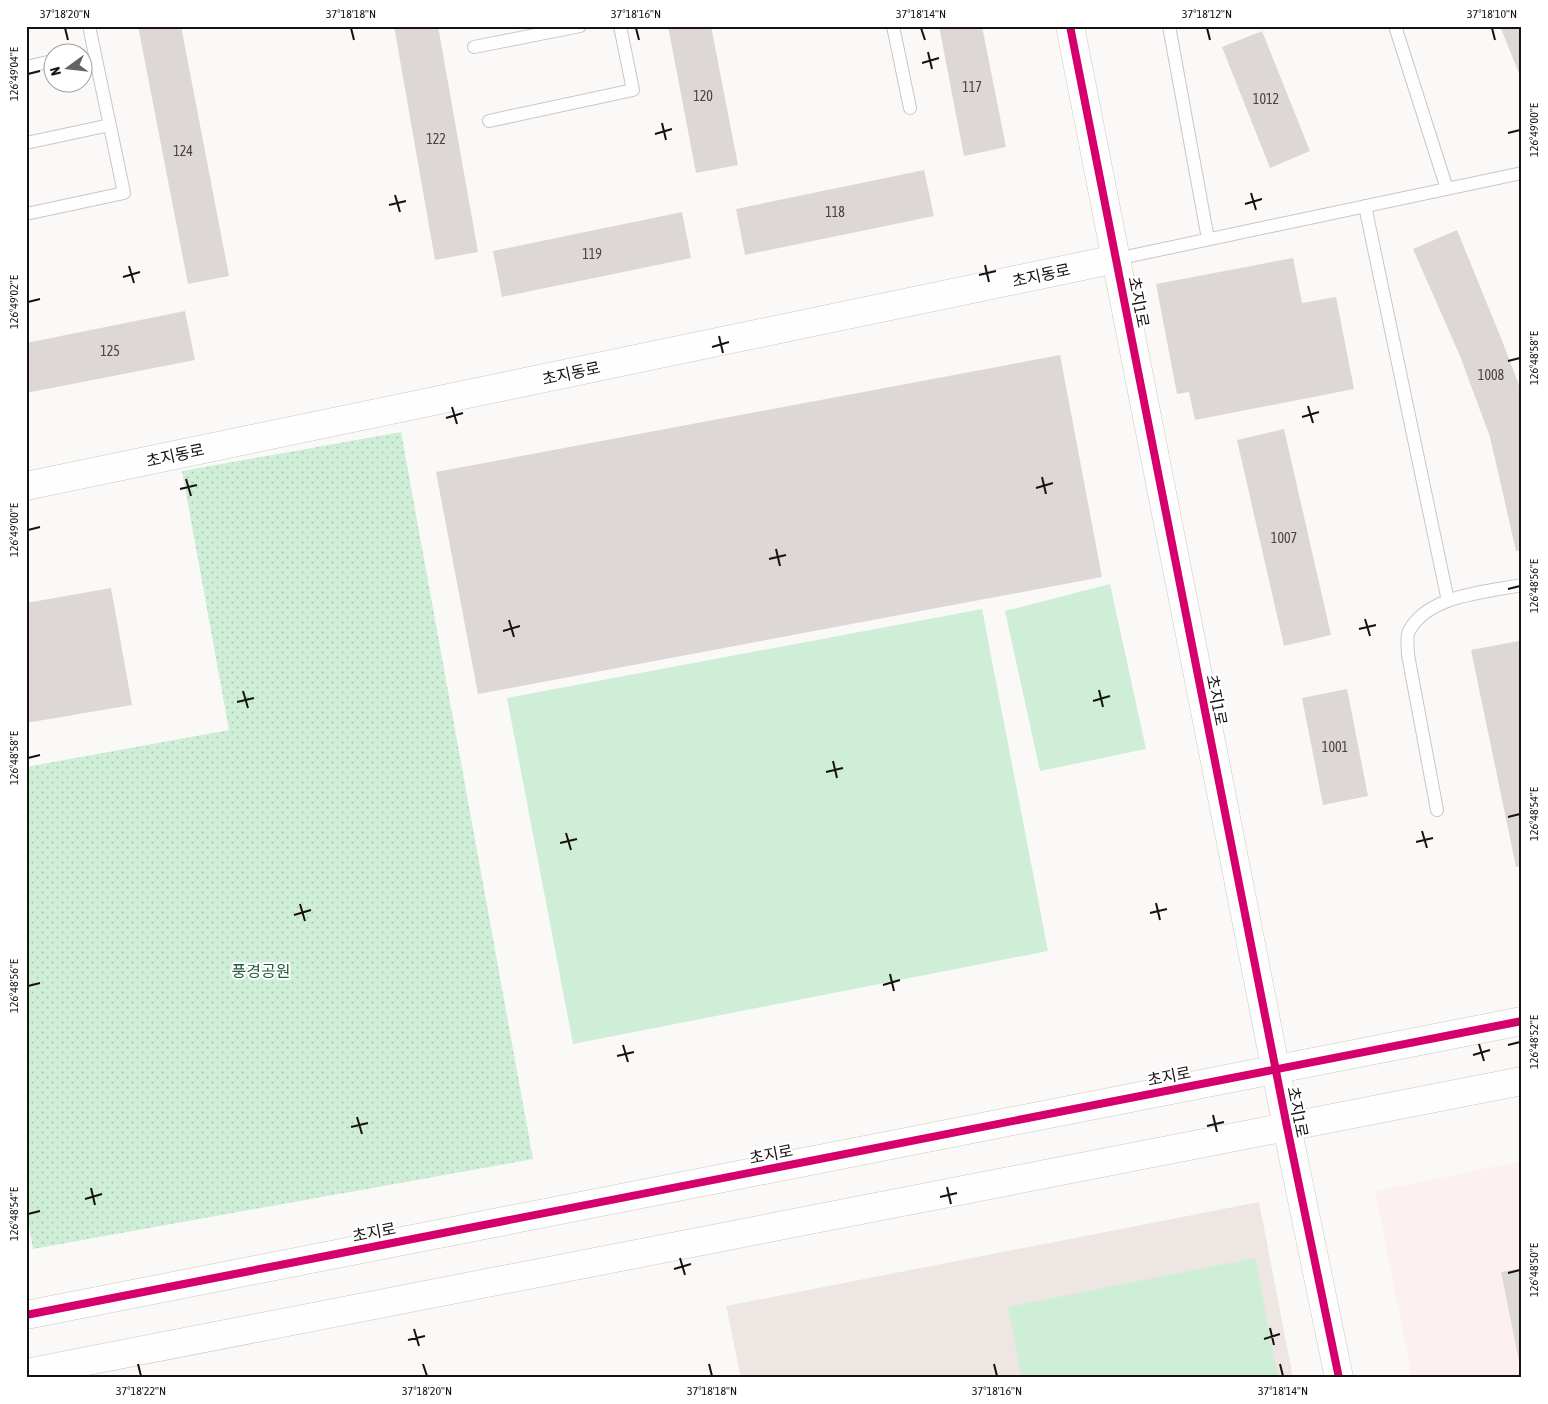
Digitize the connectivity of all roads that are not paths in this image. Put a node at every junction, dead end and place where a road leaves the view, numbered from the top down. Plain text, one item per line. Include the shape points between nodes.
1 (89, 26) edge
2 (580, 26) edge
3 (620, 26) edge
4 (893, 26) edge
5 (1070, 26) edge
6 (1169, 26) edge
7 (1395, 26) edge
8 (89, 42) edge
9 (474, 47) dead end
10 (42, 63) edge
11 (92, 63) edge
12 (26, 67) edge
13 (910, 108) dead end
14 (488, 120) dead end
15 (110, 125) junction
16 (26, 143) edge
17 (1522, 173) edge
18 (1447, 189) junction
19 (1365, 206) junction
20 (26, 214) edge
21 (1208, 239) junction
22 (1116, 259) junction
23 (26, 486) edge
24 (1522, 585) edge
25 (1448, 601) junction
26 (1436, 810) dead end
27 (1522, 1021) edge
28 (1276, 1069) junction
29 (1522, 1081) edge
30 (1287, 1127) junction
31 (26, 1315) edge
32 (26, 1373) edge
33 (1339, 1378) edge

1 - 8 lane
2 - 9 lane
3 - 14 lane via 633,90
4 - 13 lane
5 - 22 street, 초지1로
6 - 21 lane
7 - 18 lane
10 - 12 lane
11 - 15 lane
15 - 16 lane
15 - 20 lane via 124,194
17 - 18 lane
18 - 19 lane
19 - 21 lane
19 - 25 lane
21 - 22 lane
22 - 23 street, 초지동로
22 - 28 street, 초지1로
24 - 25 lane
25 - 26 lane via 1424,612 1408,632 1408,654
27 - 28 street, 초지로
28 - 30 street, 초지1로
28 - 31 street, 초지로
29 - 30 street
30 - 32 street
30 - 33 street, 초지1로

